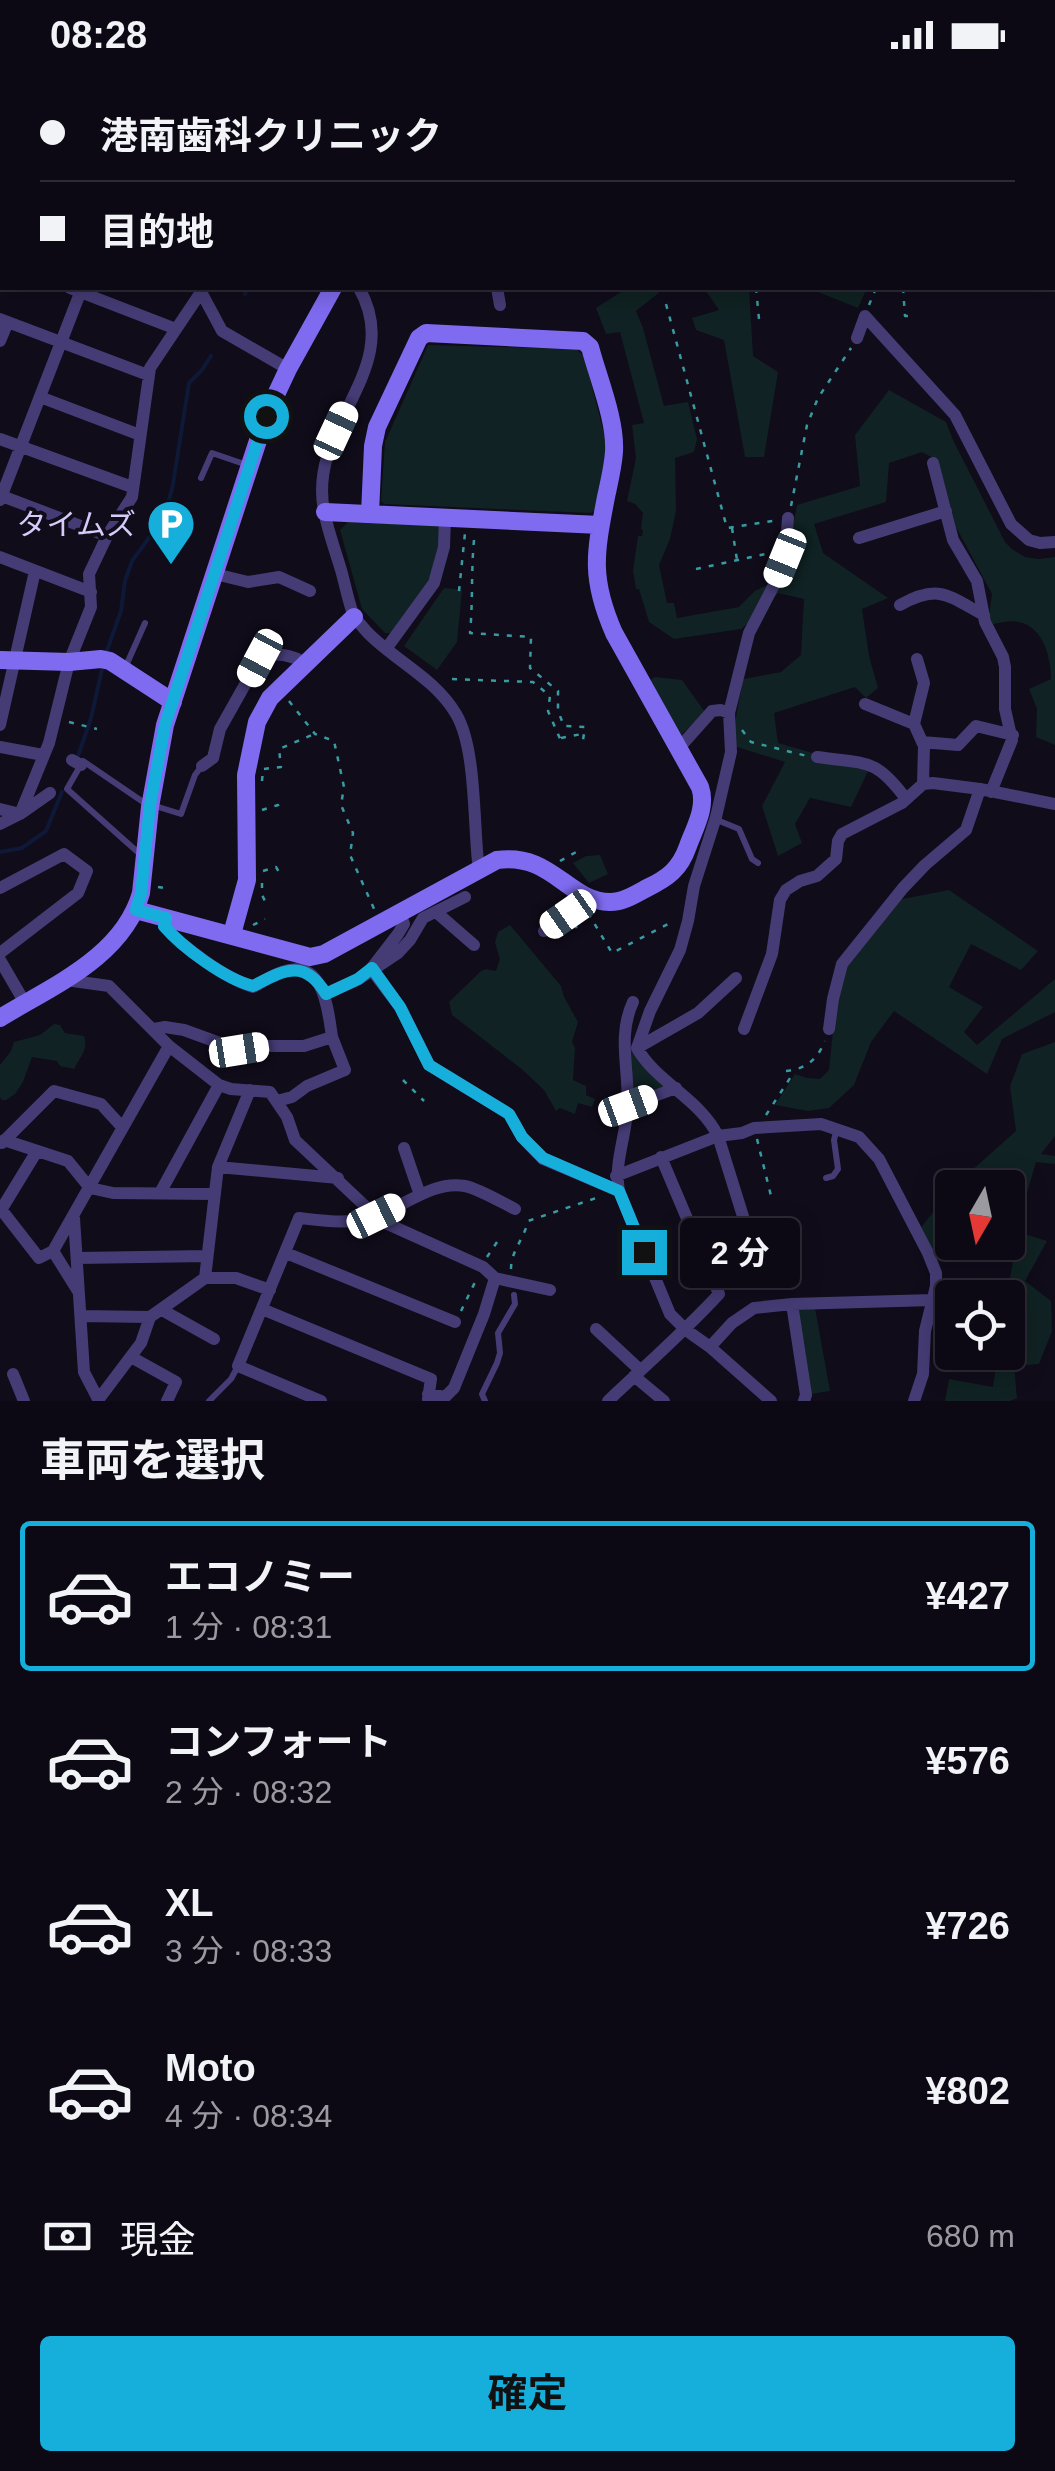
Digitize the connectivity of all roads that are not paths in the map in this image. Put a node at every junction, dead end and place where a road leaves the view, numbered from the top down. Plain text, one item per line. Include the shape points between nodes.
1 (77, 290) edge
2 (79, 290) edge
3 (200, 290) edge
4 (215, 290) edge
5 (332, 290) edge
6 (360, 290) edge
7 (497, 290) edge
8 (500, 305) dead end
9 (210, 308) junction
10 (4, 320) edge
11 (176, 329) junction
12 (856, 338) road end
13 (0, 341) edge
14 (61, 342) junction
15 (288, 370) junction
16 (148, 375) junction
17 (40, 396) junction
18 (140, 436) junction
19 (0, 439) edge
20 (21, 446) junction
21 (933, 463) dead end
22 (249, 465) junction
23 (202, 478) dead end
24 (132, 487) junction
25 (1, 498) edge
26 (946, 511) junction
27 (324, 512) junction
28 (370, 514) junction
29 (445, 518) junction
30 (788, 518) road end
31 (600, 525) junction
32 (107, 536) junction
33 (859, 538) dead end
34 (1055, 542) edge
35 (0, 558) edge
36 (35, 571) junction
37 (215, 574) junction
38 (310, 591) dead end
39 (90, 592) junction
40 (900, 605) dead end
41 (984, 615) junction
42 (354, 617) junction
43 (145, 624) dead end
44 (386, 649) junction
45 (917, 659) dead end
46 (6, 661) edge
47 (69, 662) junction
48 (112, 664) junction
49 (306, 664) junction
50 (173, 702) junction
51 (865, 704) dead end
52 (729, 713) junction
53 (914, 724) junction
54 (0, 725) edge
55 (1012, 736) junction
56 (922, 742) junction
57 (0, 747) edge
58 (679, 748) junction
59 (50, 751) junction
60 (818, 757) dead end
61 (202, 766) joint
62 (922, 784) junction
63 (58, 791) junction
64 (985, 791) junction
65 (906, 799) junction
66 (1055, 804) edge
67 (150, 806) junction
68 (0, 809) edge
69 (20, 814) junction
70 (715, 820) junction
71 (0, 824) edge
72 (144, 858) junction
73 (758, 863) dead end
74 (479, 871) junction
75 (0, 888) edge
76 (465, 897) dead end
77 (586, 902) junction
78 (136, 910) junction
79 (436, 912) junction
80 (400, 914) junction
81 (166, 918) junction
82 (544, 931) dead end
83 (239, 932) junction
84 (474, 945) dead end
85 (0, 956) edge
86 (372, 968) junction
87 (69, 977) junction
88 (736, 978) dead end
89 (326, 994) junction
90 (633, 1002) dead end
91 (25, 1003) junction
92 (0, 1018) edge
93 (829, 1028) road end
94 (154, 1029) junction
95 (744, 1029) dead end
96 (332, 1037) junction
97 (169, 1046) junction
98 (637, 1048) junction
99 (219, 1085) junction
100 (676, 1088) junction
101 (250, 1090) junction
102 (276, 1101) junction
103 (628, 1106) junction
104 (122, 1127) junction
105 (837, 1129) junction
106 (718, 1136) junction
107 (2, 1143) edge
108 (404, 1148) dead end
109 (37, 1152) junction
110 (661, 1157) junction
111 (218, 1167) junction
112 (616, 1176) junction
113 (338, 1178) junction
114 (826, 1178) dead end
115 (90, 1188) junction
116 (614, 1192) junction
117 (160, 1193) junction
118 (214, 1194) junction
119 (420, 1195) junction
120 (0, 1209) edge
121 (515, 1209) dead end
122 (74, 1215) junction
123 (376, 1216) junction
124 (697, 1242) junction
125 (53, 1250) junction
126 (286, 1252) junction
127 (207, 1256) junction
128 (77, 1258) junction
129 (205, 1278) junction
130 (495, 1278) junction
131 (270, 1290) junction
132 (550, 1290) dead end
133 (79, 1292) junction
134 (514, 1295) dead end
135 (934, 1300) junction
136 (792, 1304) junction
137 (262, 1310) junction
138 (156, 1313) junction
139 (81, 1316) junction
140 (455, 1322) road end
141 (596, 1329) dead end
142 (686, 1330) junction
143 (214, 1339) dead end
144 (710, 1347) junction
145 (131, 1357) junction
146 (238, 1366) junction
147 (638, 1373) junction
148 (14, 1374) dead end
149 (428, 1398) edge
150 (98, 1400) edge
151 (24, 1401) edge
152 (167, 1401) edge
153 (210, 1401) edge
154 (320, 1401) edge
155 (485, 1401) edge
156 (608, 1401) edge
157 (664, 1401) edge
158 (772, 1401) edge
159 (804, 1401) edge
160 (914, 1401) edge

1 - 14 street
2 - 11 street
3 - 9 street
3 - 11 street
4 - 9 street
5 - 15 street
6 - 27 street via 372,348 328,450
7 - 8 street
9 - 15 street via 222,331
10 - 13 street
10 - 14 street
11 - 16 street
12 - 34 street via 865,316 955,415 1011,524 1029,540
14 - 16 street
14 - 17 street
15 - 22 street
16 - 18 street
17 - 18 street
17 - 20 street
18 - 24 street
19 - 20 street
20 - 24 street
20 - 25 street
21 - 26 street
22 - 23 lane via 212,453
22 - 37 street
24 - 32 street
25 - 32 street
26 - 33 street
26 - 41 street
27 - 28 street
27 - 42 street
28 - 29 street
28 - 31 street via 372,446 418,338 583,341 614,434
29 - 31 street
29 - 44 street via 434,583
30 - 52 street via 785,558 749,633
31 - 58 street via 596,580 602,607
32 - 39 street via 89,574
35 - 36 street
36 - 39 street
36 - 46 street
37 - 38 street via 248,582 279,577
37 - 50 street
39 - 47 street
40 - 41 street via 942,592
41 - 55 street via 1003,656
42 - 44 street
42 - 49 street
43 - 48 lane
44 - 74 street via 431,683 458,716 468,744
45 - 53 street via 924,683
46 - 47 street
46 - 54 street
47 - 48 street
47 - 59 street
48 - 50 street
49 - 61 street via 296,657 260,658 220,730 213,758
49 - 83 street via 270,698 250,748
50 - 67 street
51 - 53 street
52 - 58 street via 712,712
52 - 70 street via 731,752
53 - 56 street
55 - 56 street via 976,726 958,745
55 - 64 street
56 - 62 street
57 - 59 street
58 - 77 street via 704,798 680,865 670,877 622,900
59 - 69 street
60 - 65 street via 878,768
61 - 67 lane via 181,814
62 - 64 street
62 - 65 street
63 - 67 lane via 83,760
63 - 69 street
63 - 72 lane
64 - 66 street
64 - 93 street via 966,830 925,864 842,964
65 - 95 street via 842,834 836,860 786,890 772,954
67 - 72 street
68 - 69 street
69 - 71 street
70 - 73 lane via 739,829
70 - 98 street via 680,950
72 - 78 street
74 - 77 street via 497,860 532,861
74 - 80 street
75 - 85 street via 64,854 87,872 78,893
76 - 79 street
77 - 82 street
78 - 81 street
78 - 87 street via 110,946
79 - 84 street
79 - 86 street via 423,918 398,953
80 - 83 street via 310,958
80 - 86 street via 404,924
81 - 83 street
81 - 89 street via 175,939 239,982 253,986 296,969
85 - 91 street
86 - 89 street
86 - 116 street via 429,1065 509,1114 543,1158
87 - 91 street
87 - 94 street via 109,986
88 - 98 street via 698,1013
89 - 96 street
90 - 103 street via 624,1047
91 - 92 street
94 - 96 street via 184,1030 239,1050 304,1046
94 - 97 street
96 - 102 street via 344,1070
97 - 99 street
97 - 104 street
98 - 100 street
99 - 101 street
99 - 117 street
100 - 103 street
100 - 106 street
101 - 102 street via 270,1092
101 - 111 street
102 - 113 street via 295,1140
103 - 112 street
104 - 107 street via 102,1104 54,1091
104 - 115 street
105 - 106 street via 759,1127
105 - 114 lane via 838,1170
105 - 135 street via 858,1137 880,1159 936,1273
106 - 110 street
106 - 124 street via 746,1226
107 - 109 street
108 - 119 street
109 - 115 street via 68,1162
109 - 120 street
110 - 112 street
110 - 124 street
111 - 113 street
111 - 118 street
112 - 116 street
113 - 123 street
115 - 117 street
115 - 122 street
116 - 142 street via 670,1314
117 - 118 street
118 - 127 street
119 - 121 street via 464,1186
119 - 123 street
120 - 125 street via 39,1258
122 - 125 street
122 - 128 street
123 - 126 street via 340,1222 299,1218
123 - 130 street via 483,1266
124 - 142 street via 719,1294
125 - 133 street
126 - 131 street
126 - 140 street
127 - 128 street
127 - 129 street
128 - 133 street
129 - 131 street via 236,1278
129 - 138 street
130 - 132 street
130 - 149 street via 454,1388 445,1398
131 - 137 street
133 - 139 street
134 - 155 lane via 498,1333 500,1353
135 - 136 street
135 - 160 street
136 - 144 street via 754,1308
136 - 159 street
137 - 146 street
137 - 149 street via 431,1380
138 - 139 street
138 - 143 street
138 - 145 street
139 - 150 street via 84,1372
141 - 147 street
142 - 144 street
142 - 147 street
144 - 158 street
145 - 150 street
145 - 152 street via 176,1382
146 - 153 lane
146 - 154 street
147 - 156 street
147 - 157 street
148 - 151 street

